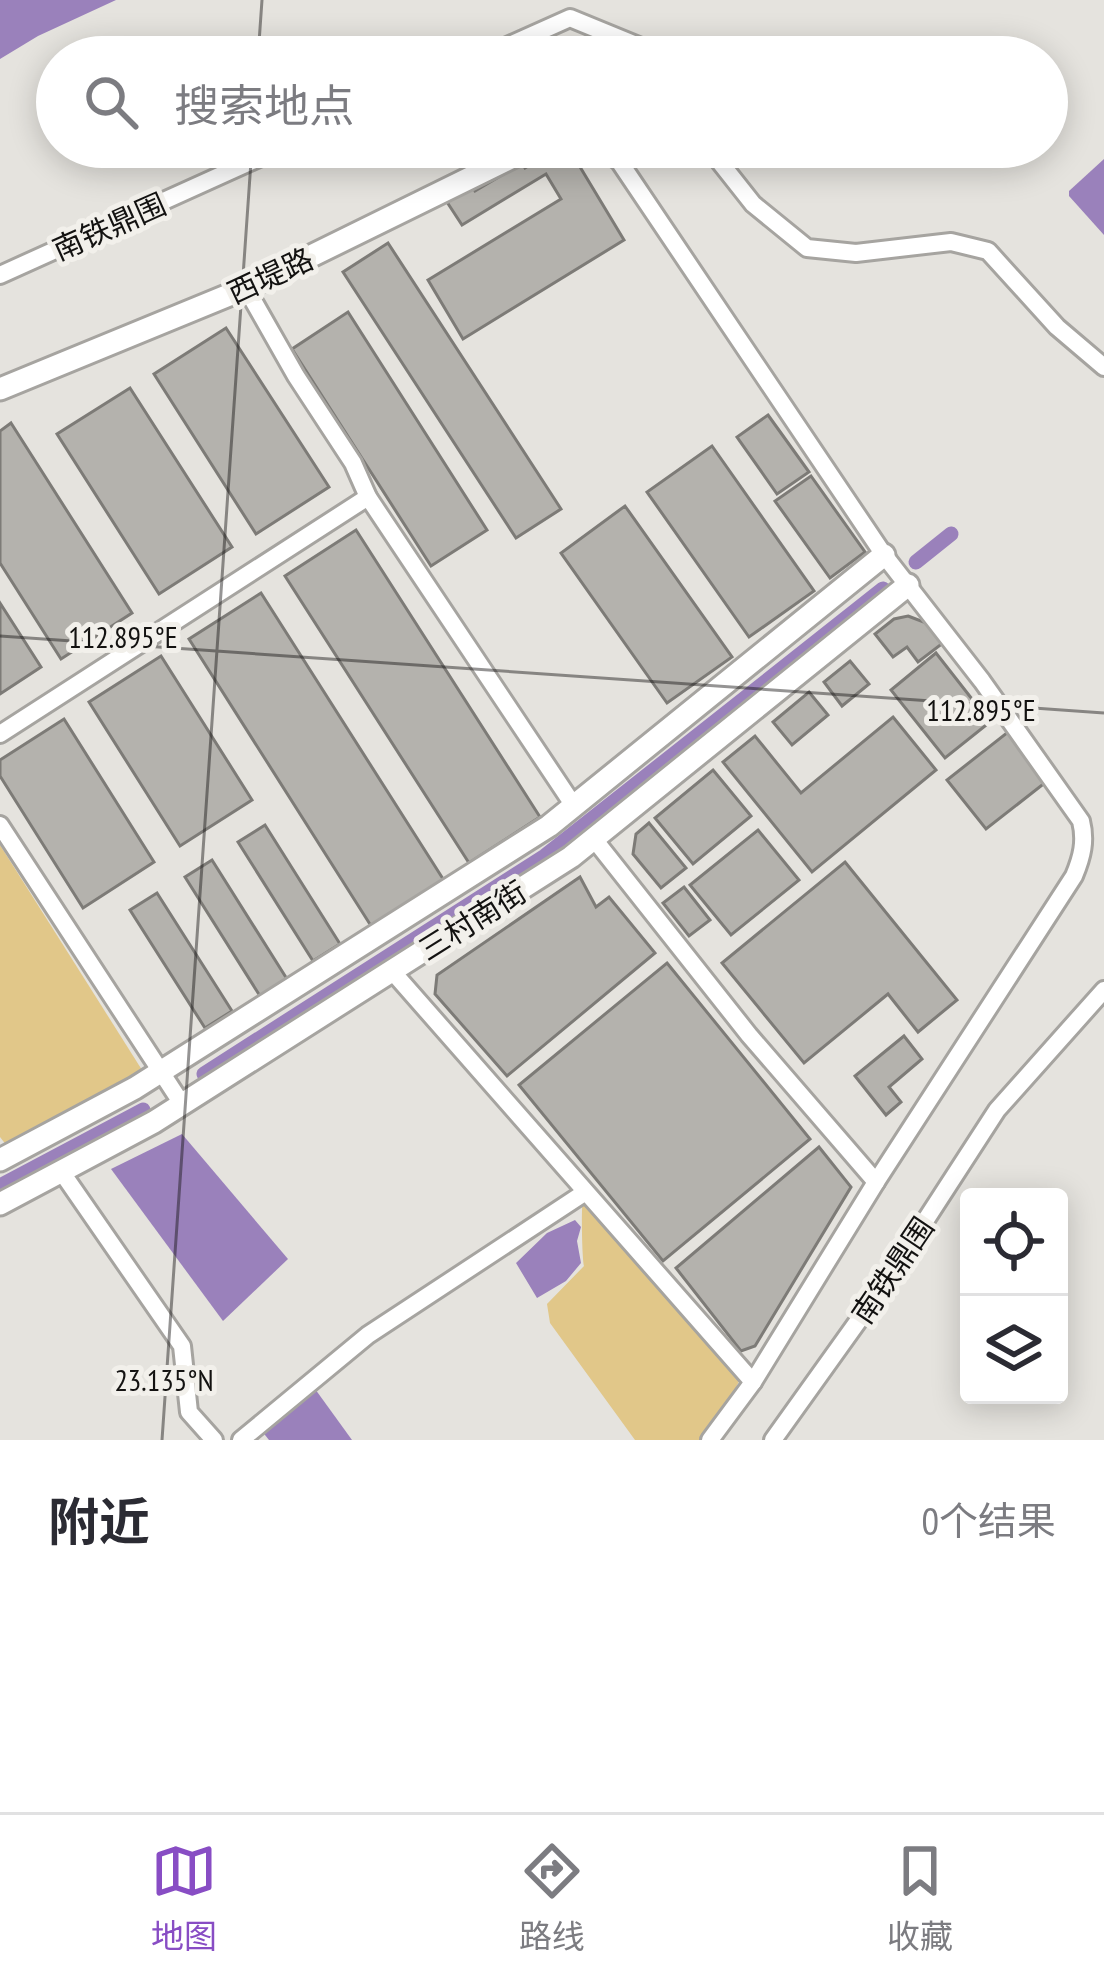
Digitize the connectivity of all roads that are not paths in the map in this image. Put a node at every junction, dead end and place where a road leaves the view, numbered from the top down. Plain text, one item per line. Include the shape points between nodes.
1 (529, 36) edge
2 (614, 36) edge
3 (237, 168) edge
4 (490, 168) edge
5 (625, 168) edge
6 (725, 168) edge
7 (0, 275) edge
8 (246, 288) junction
9 (1104, 367) edge
10 (0, 389) edge
11 (368, 496) junction
12 (884, 555) junction
13 (908, 585) junction
14 (0, 734) edge
15 (574, 806) junction
16 (0, 825) edge
17 (593, 839) junction
18 (392, 971) junction
19 (1104, 990) edge
20 (162, 1071) junction
21 (182, 1104) junction
22 (0, 1160) edge
23 (61, 1171) junction
24 (876, 1182) junction
25 (584, 1193) junction
26 (0, 1204) edge
27 (753, 1382) junction
28 (214, 1440) edge
29 (241, 1440) edge
30 (710, 1440) edge
31 (772, 1440) edge

1 - 2 street via 570,18
3 - 7 street, 南铁鼎围
4 - 8 street, 西堤路
5 - 12 street
6 - 9 street via 753,204 807,248 856,253 951,242 988,251
8 - 10 street, 西堤路
8 - 11 street
11 - 14 street
11 - 15 street
12 - 13 street
12 - 15 street, 三村南街
13 - 17 street, 三村南街
13 - 24 street via 1081,821 1083,844 1074,876
15 - 20 street, 三村南街
16 - 20 street
17 - 18 street, 三村南街
17 - 24 street
18 - 21 street, 三村南街
18 - 25 street
19 - 31 street, 南铁鼎围 via 997,1110
20 - 21 street
20 - 22 street, 三村南街
21 - 23 street, 三村南街
23 - 26 street, 三村南街
23 - 28 street via 182,1346 189,1412
24 - 27 street
25 - 27 street
25 - 29 street via 368,1335
27 - 30 street

